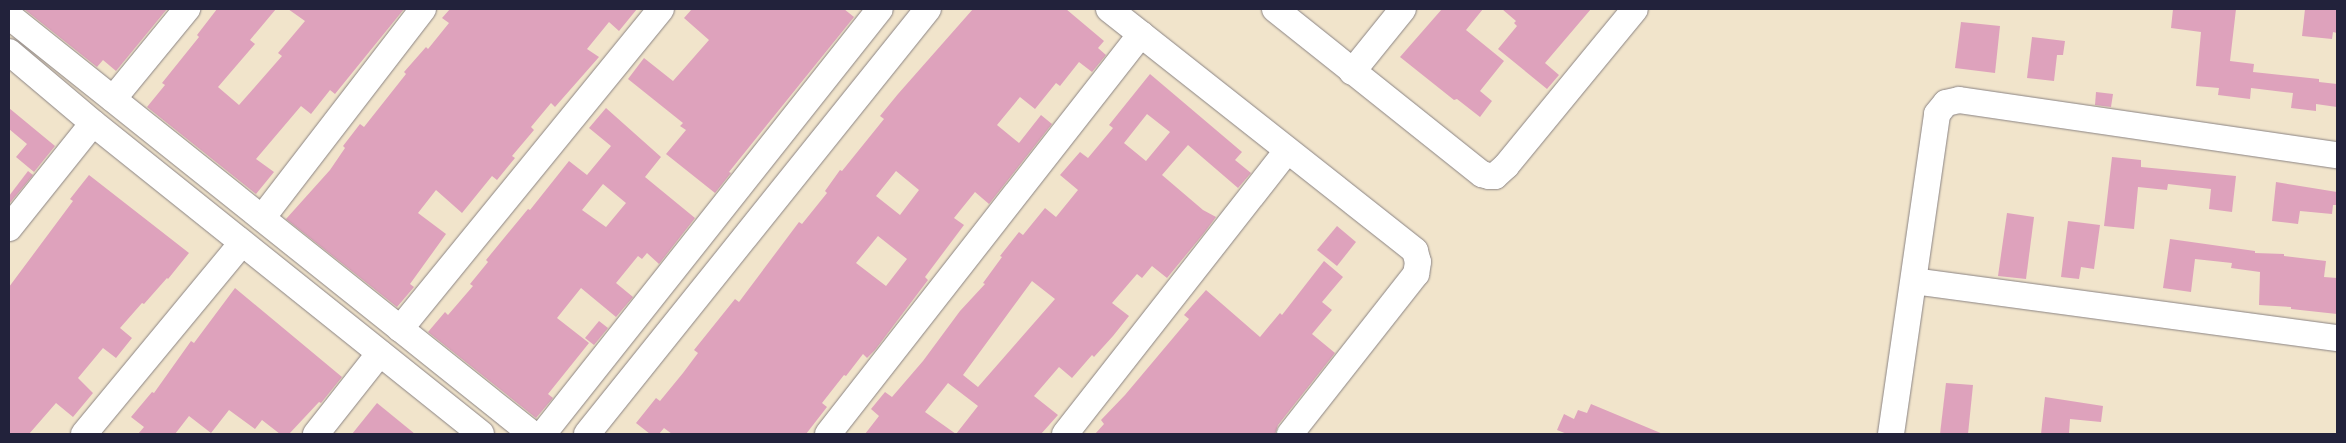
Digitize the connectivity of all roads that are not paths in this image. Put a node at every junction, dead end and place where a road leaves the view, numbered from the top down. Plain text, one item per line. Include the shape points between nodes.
1 (187, 9) edge
2 (423, 9) edge
3 (661, 9) edge
4 (880, 9) edge
5 (928, 9) edge
6 (1109, 9) edge
7 (1275, 9) edge
8 (1403, 9) edge
9 (1635, 9) edge
10 (9, 16) edge
11 (1141, 34) junction
12 (9, 52) edge
13 (1352, 72) junction
14 (113, 99) junction
15 (93, 123) junction
16 (1288, 152) junction
17 (2337, 155) edge
18 (262, 218) junction
19 (9, 228) edge
20 (242, 243) junction
21 (1914, 281) junction
22 (400, 328) junction
23 (2337, 338) edge
24 (380, 354) junction
25 (84, 434) edge
26 (316, 434) edge
27 (481, 434) edge
28 (532, 434) edge
29 (543, 434) edge
30 (587, 434) edge
31 (828, 434) edge
32 (1065, 434) edge
33 (1290, 434) edge
34 (1891, 434) edge

1 - 14 street
2 - 18 street
3 - 22 street
4 - 29 street
5 - 30 street
6 - 11 street
7 - 13 street
8 - 13 street
9 - 13 street via 1495,176 1482,174
10 - 14 street
11 - 16 street
11 - 31 street
12 - 15 street
14 - 18 street
15 - 19 street
15 - 20 street
16 - 32 street
16 - 33 street via 1415,251 1418,262 1416,274
17 - 21 street via 1959,100 1946,103 1937,114
18 - 22 street
20 - 24 street
20 - 25 street
21 - 23 street
21 - 34 street
22 - 28 street
24 - 26 street
24 - 27 street

